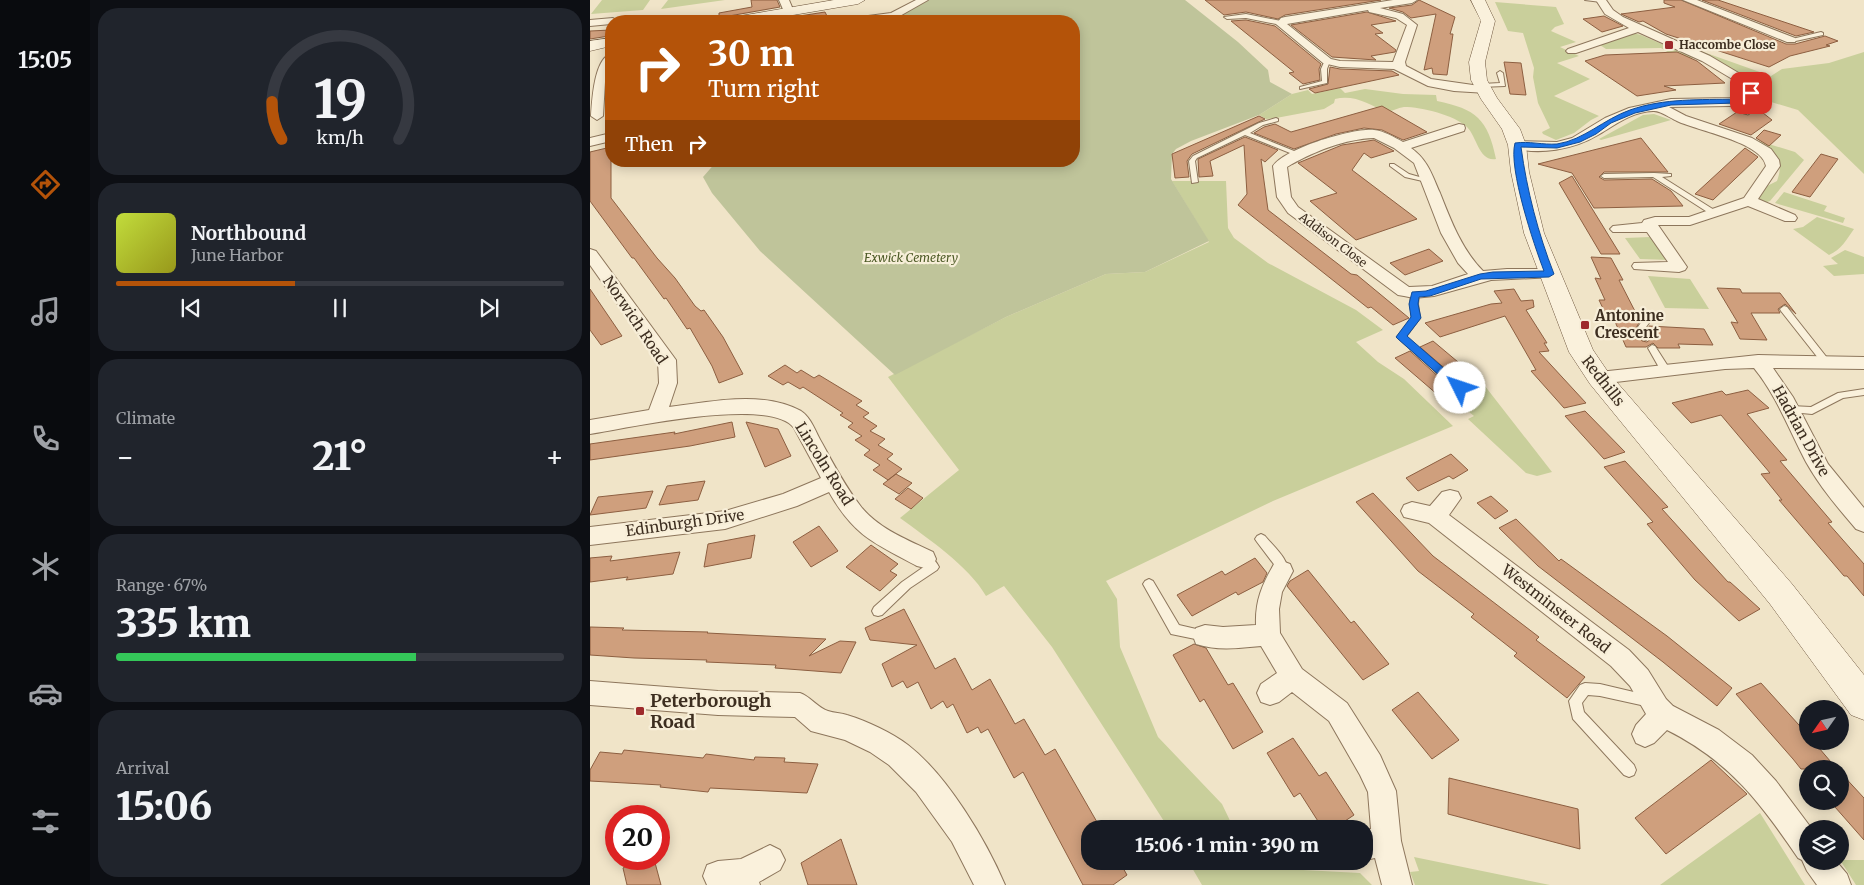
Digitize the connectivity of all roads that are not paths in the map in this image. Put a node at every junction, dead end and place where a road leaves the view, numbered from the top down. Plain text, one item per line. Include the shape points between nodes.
1 (858, 0) edge
2 (923, 0) edge
3 (1412, 0) edge
4 (1478, 0) edge
5 (1587, 0) edge
6 (1601, 0) edge
7 (1688, 0) edge
8 (786, 6) edge
9 (1365, 8) junction
10 (755, 15) edge
11 (896, 15) edge
12 (1227, 17) dead end
13 (605, 22) edge
14 (590, 23) edge
15 (1281, 23) junction
16 (1638, 29) junction
17 (1821, 34) dead end
18 (1791, 40) joint
19 (605, 43) edge
20 (590, 46) edge
21 (1572, 51) dead end
22 (1327, 62) junction
23 (1400, 67) junction
24 (605, 68) edge
25 (1500, 73) dead end
26 (1302, 88) dead end
27 (1482, 88) junction
28 (605, 89) edge
29 (1657, 106) junction
30 (597, 116) dead end
31 (1276, 120) dead end
32 (1459, 128) dead end
33 (1245, 133) junction
34 (605, 138) edge
35 (590, 142) edge
36 (1517, 145) junction
37 (1400, 147) junction
38 (1297, 154) junction
39 (1392, 165) dead end
40 (1654, 175) junction
41 (1669, 175) dead end
42 (1604, 176) dead end
43 (1427, 180) junction
44 (1194, 182) dead end
45 (1748, 201) junction
46 (1716, 213) junction
47 (1790, 218) dead end
48 (1652, 227) junction
49 (1618, 229) dead end
50 (590, 254) edge
51 (1640, 266) dead end
52 (1549, 274) junction
53 (1480, 276) junction
54 (1415, 294) junction
55 (1784, 309) dead end
56 (1645, 323) dead end
57 (1646, 337) dead end
58 (1652, 348) dead end
59 (1758, 361) junction
60 (1825, 361) junction
61 (1864, 363) edge
62 (1666, 371) junction
63 (1600, 378) junction
64 (1460, 388) dead end
65 (1864, 392) edge
66 (1791, 409) junction
67 (656, 417) junction
68 (590, 427) edge
69 (834, 482) junction
70 (1412, 511) dead end
71 (1864, 522) edge
72 (590, 536) edge
73 (1261, 539) dead end
74 (925, 559) joint
75 (1282, 571) joint
76 (1149, 584) dead end
77 (878, 611) dead end
78 (1205, 636) joint
79 (1268, 636) junction
80 (1293, 677) junction
81 (590, 693) edge
82 (1270, 693) dead end
83 (1864, 703) edge
84 (1659, 708) junction
85 (1645, 734) dead end
86 (1629, 770) dead end
87 (1799, 836) edge
88 (1376, 843) edge
89 (770, 860) dead end
90 (1824, 870) edge
91 (735, 878) edge
92 (990, 885) edge
93 (1397, 885) edge
94 (1836, 885) edge

1 - 8 street
2 - 11 street
3 - 9 street via 1392,6
4 - 27 street, Redhills via 1488,22 1477,62
5 - 6 lane
6 - 16 street via 1612,15
7 - 18 street
8 - 10 street
9 - 15 street
9 - 23 street via 1397,15 1412,25
12 - 15 lane
13 - 14 street
15 - 22 street
16 - 21 street
16 - 29 street via 1697,55 1734,75 1750,89 1749,97 1737,101
17 - 18 lane
19 - 20 street
22 - 23 street
22 - 26 lane via 1325,82
23 - 27 street via 1428,82
24 - 28 street via 600,78
25 - 27 lane via 1503,85
27 - 36 street, Redhills via 1507,122
28 - 30 street
29 - 36 street via 1609,121 1577,141 1557,146
29 - 45 street via 1682,119 1747,140 1766,152 1773,166
31 - 33 lane
32 - 37 street
33 - 38 lane
33 - 44 lane via 1195,157 1192,162
34 - 35 street
36 - 52 street, Redhills via 1534,233
37 - 38 street, Addison Close via 1378,135 1361,134
37 - 43 street, Addison Close via 1420,162
38 - 54 street, Addison Close via 1283,163 1280,169 1284,197 1293,210 1375,272 1404,291
39 - 43 lane via 1407,176
40 - 41 lane
40 - 42 lane
40 - 46 lane
43 - 53 street, Addison Close via 1449,233 1466,263
45 - 46 street
45 - 47 street
46 - 48 street via 1690,221 1656,220 1649,223
48 - 49 street
48 - 51 street via 1680,267
50 - 67 street, Norwich Road via 667,360 668,383
52 - 53 street
52 - 63 street, Redhills via 1581,352
53 - 54 street via 1426,294
54 - 64 lane via 1416,318 1401,337
55 - 60 lane
56 - 57 lane via 1642,327
58 - 62 lane
59 - 60 street
59 - 62 street
59 - 66 street, Hadrian Drive
60 - 61 street
62 - 63 street
63 - 83 street, Redhills via 1781,594
65 - 66 lane via 1841,396 1812,411
66 - 71 street, Hadrian Drive via 1828,480
67 - 68 street, Lincoln Road
67 - 69 street, Lincoln Road via 741,407 782,410 803,426
69 - 72 street, Edinburgh Drive via 780,504 725,520
69 - 74 street, Lincoln Road via 863,524
70 - 84 street, Westminster Road via 1442,507 1620,658 1640,678
73 - 75 lane via 1282,566
74 - 77 lane via 933,567 906,585
75 - 79 street via 1271,591 1267,609
76 - 78 lane via 1174,630
78 - 79 street
79 - 80 street
80 - 82 street
80 - 88 street via 1338,712 1370,765 1382,790
81 - 92 street via 718,703 800,705 820,722 848,728 880,743 899,755 926,782 962,832
84 - 85 street
84 - 86 lane via 1600,690 1585,689 1576,701 1578,715
84 - 87 street via 1715,742 1746,769
88 - 93 street
89 - 91 street
90 - 94 street

